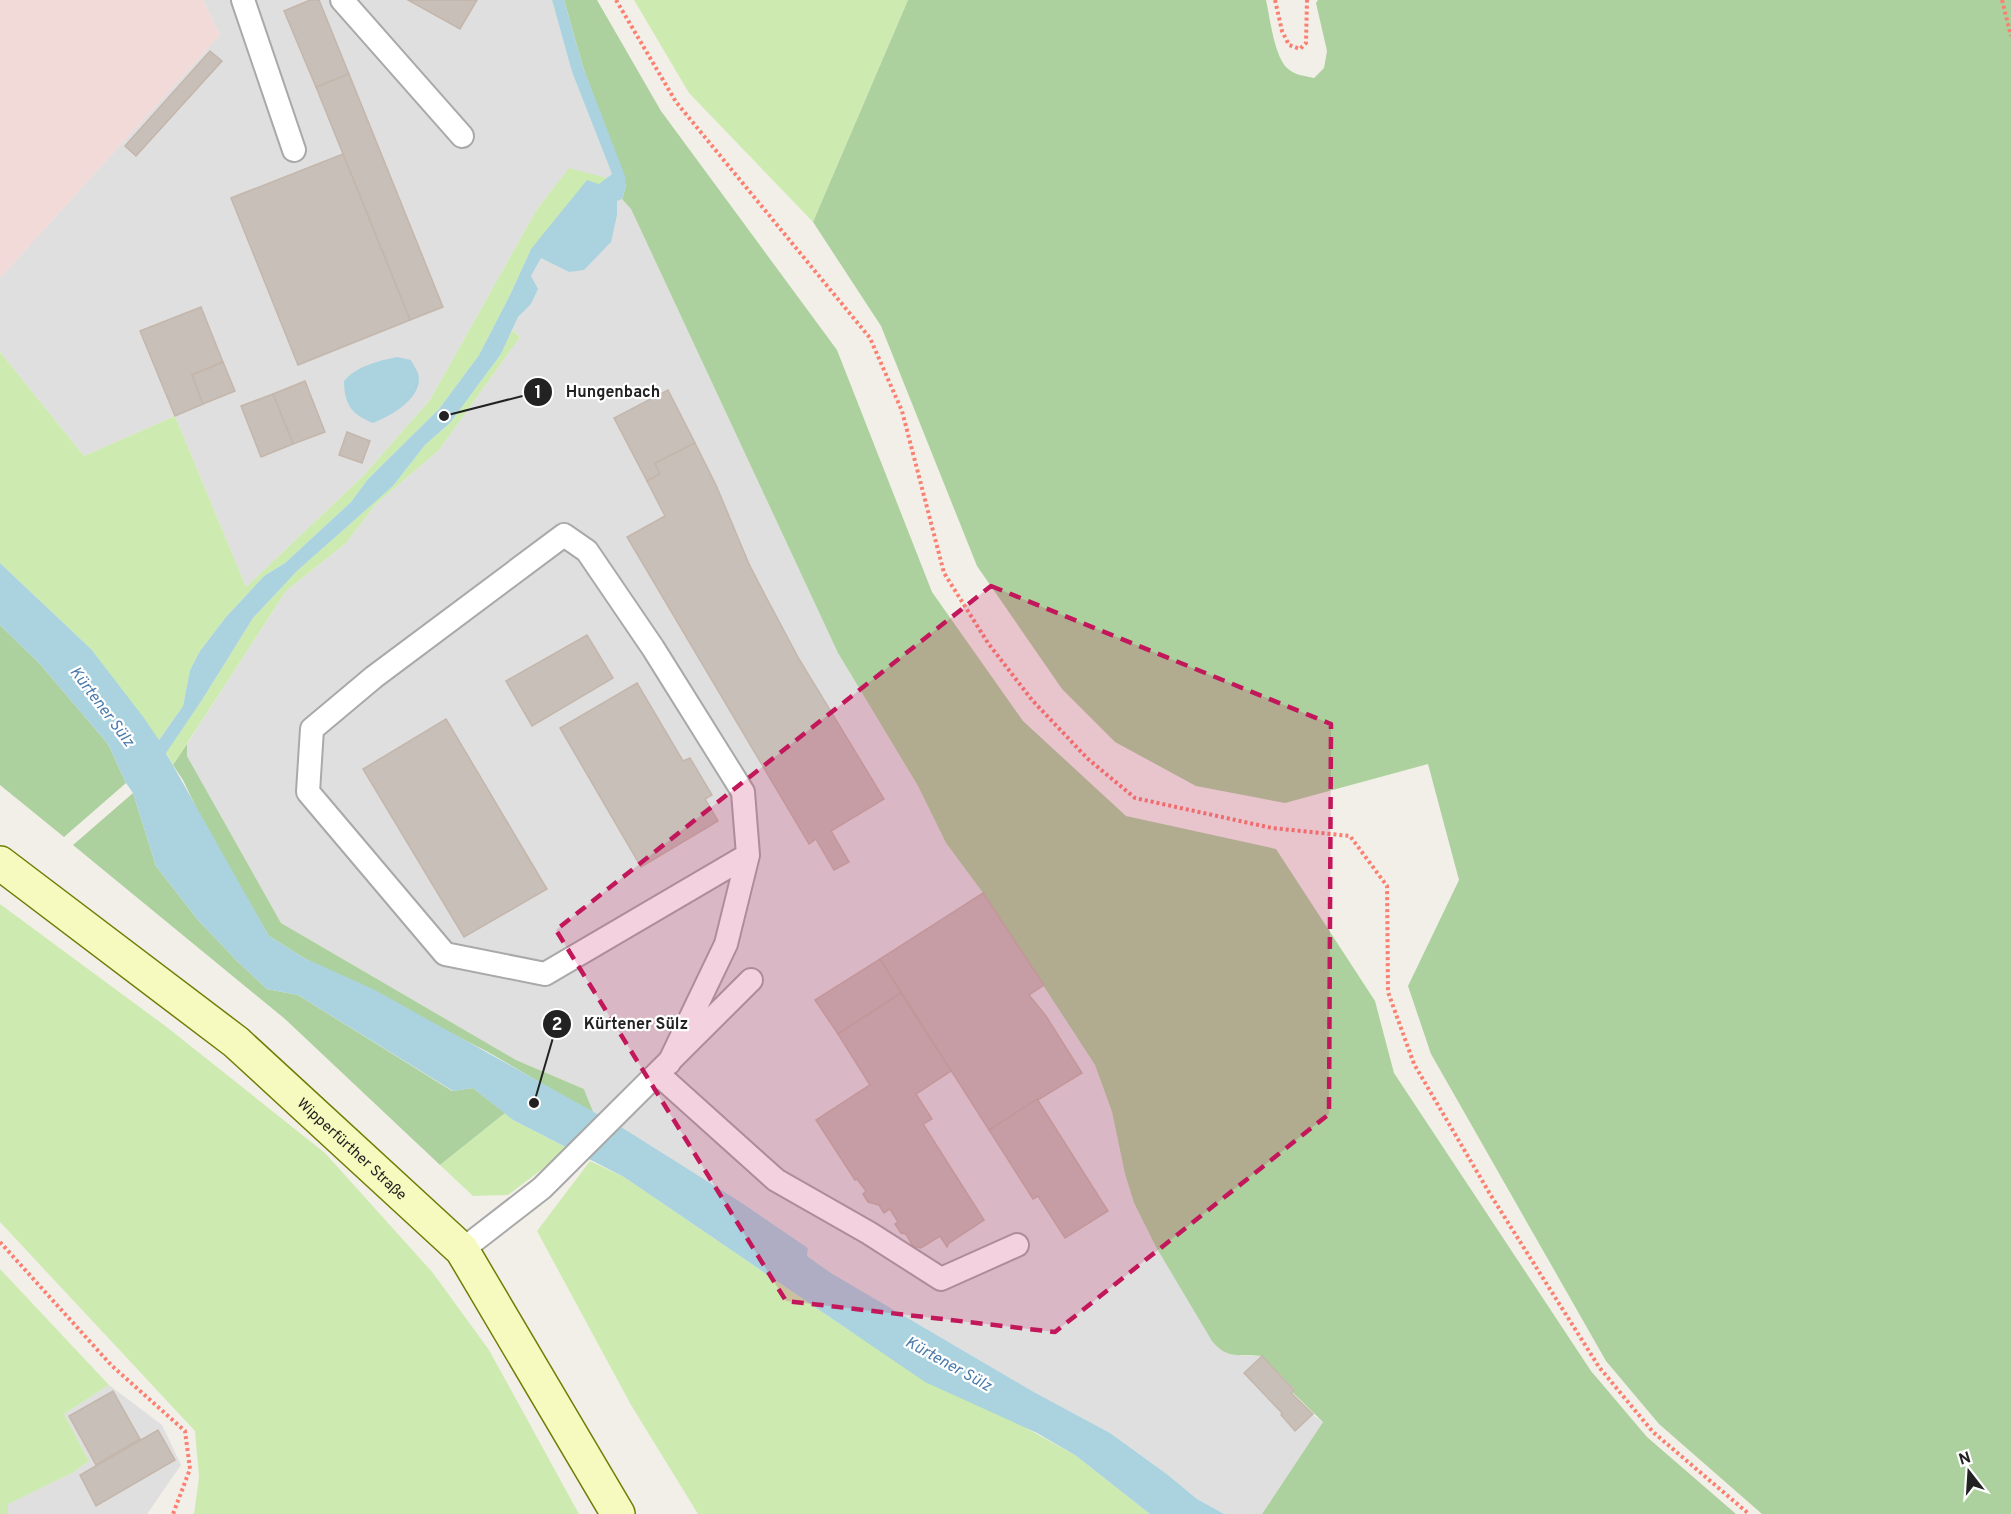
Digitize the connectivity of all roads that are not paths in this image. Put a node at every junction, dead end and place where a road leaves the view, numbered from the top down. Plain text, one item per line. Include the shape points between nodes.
1 (243, 0) edge
2 (342, 0) edge
3 (462, 136) dead end
4 (294, 150) dead end
5 (748, 855) junction
6 (0, 863) edge
7 (750, 980) dead end
8 (663, 1069) junction
9 (1017, 1245) dead end
10 (462, 1250) junction
11 (614, 1512) edge

1 - 4 lane
2 - 3 lane
5 - 5 lane via 743,792 586,550 564,535 374,677 312,729 308,792 445,954 545,974
5 - 8 lane via 726,944
6 - 10 main road, Wipperfürther Straße via 236,1041
7 - 8 lane
8 - 9 lane via 776,1180 941,1279
8 - 10 lane via 542,1188
10 - 11 main road, Wipperfürther Straße

